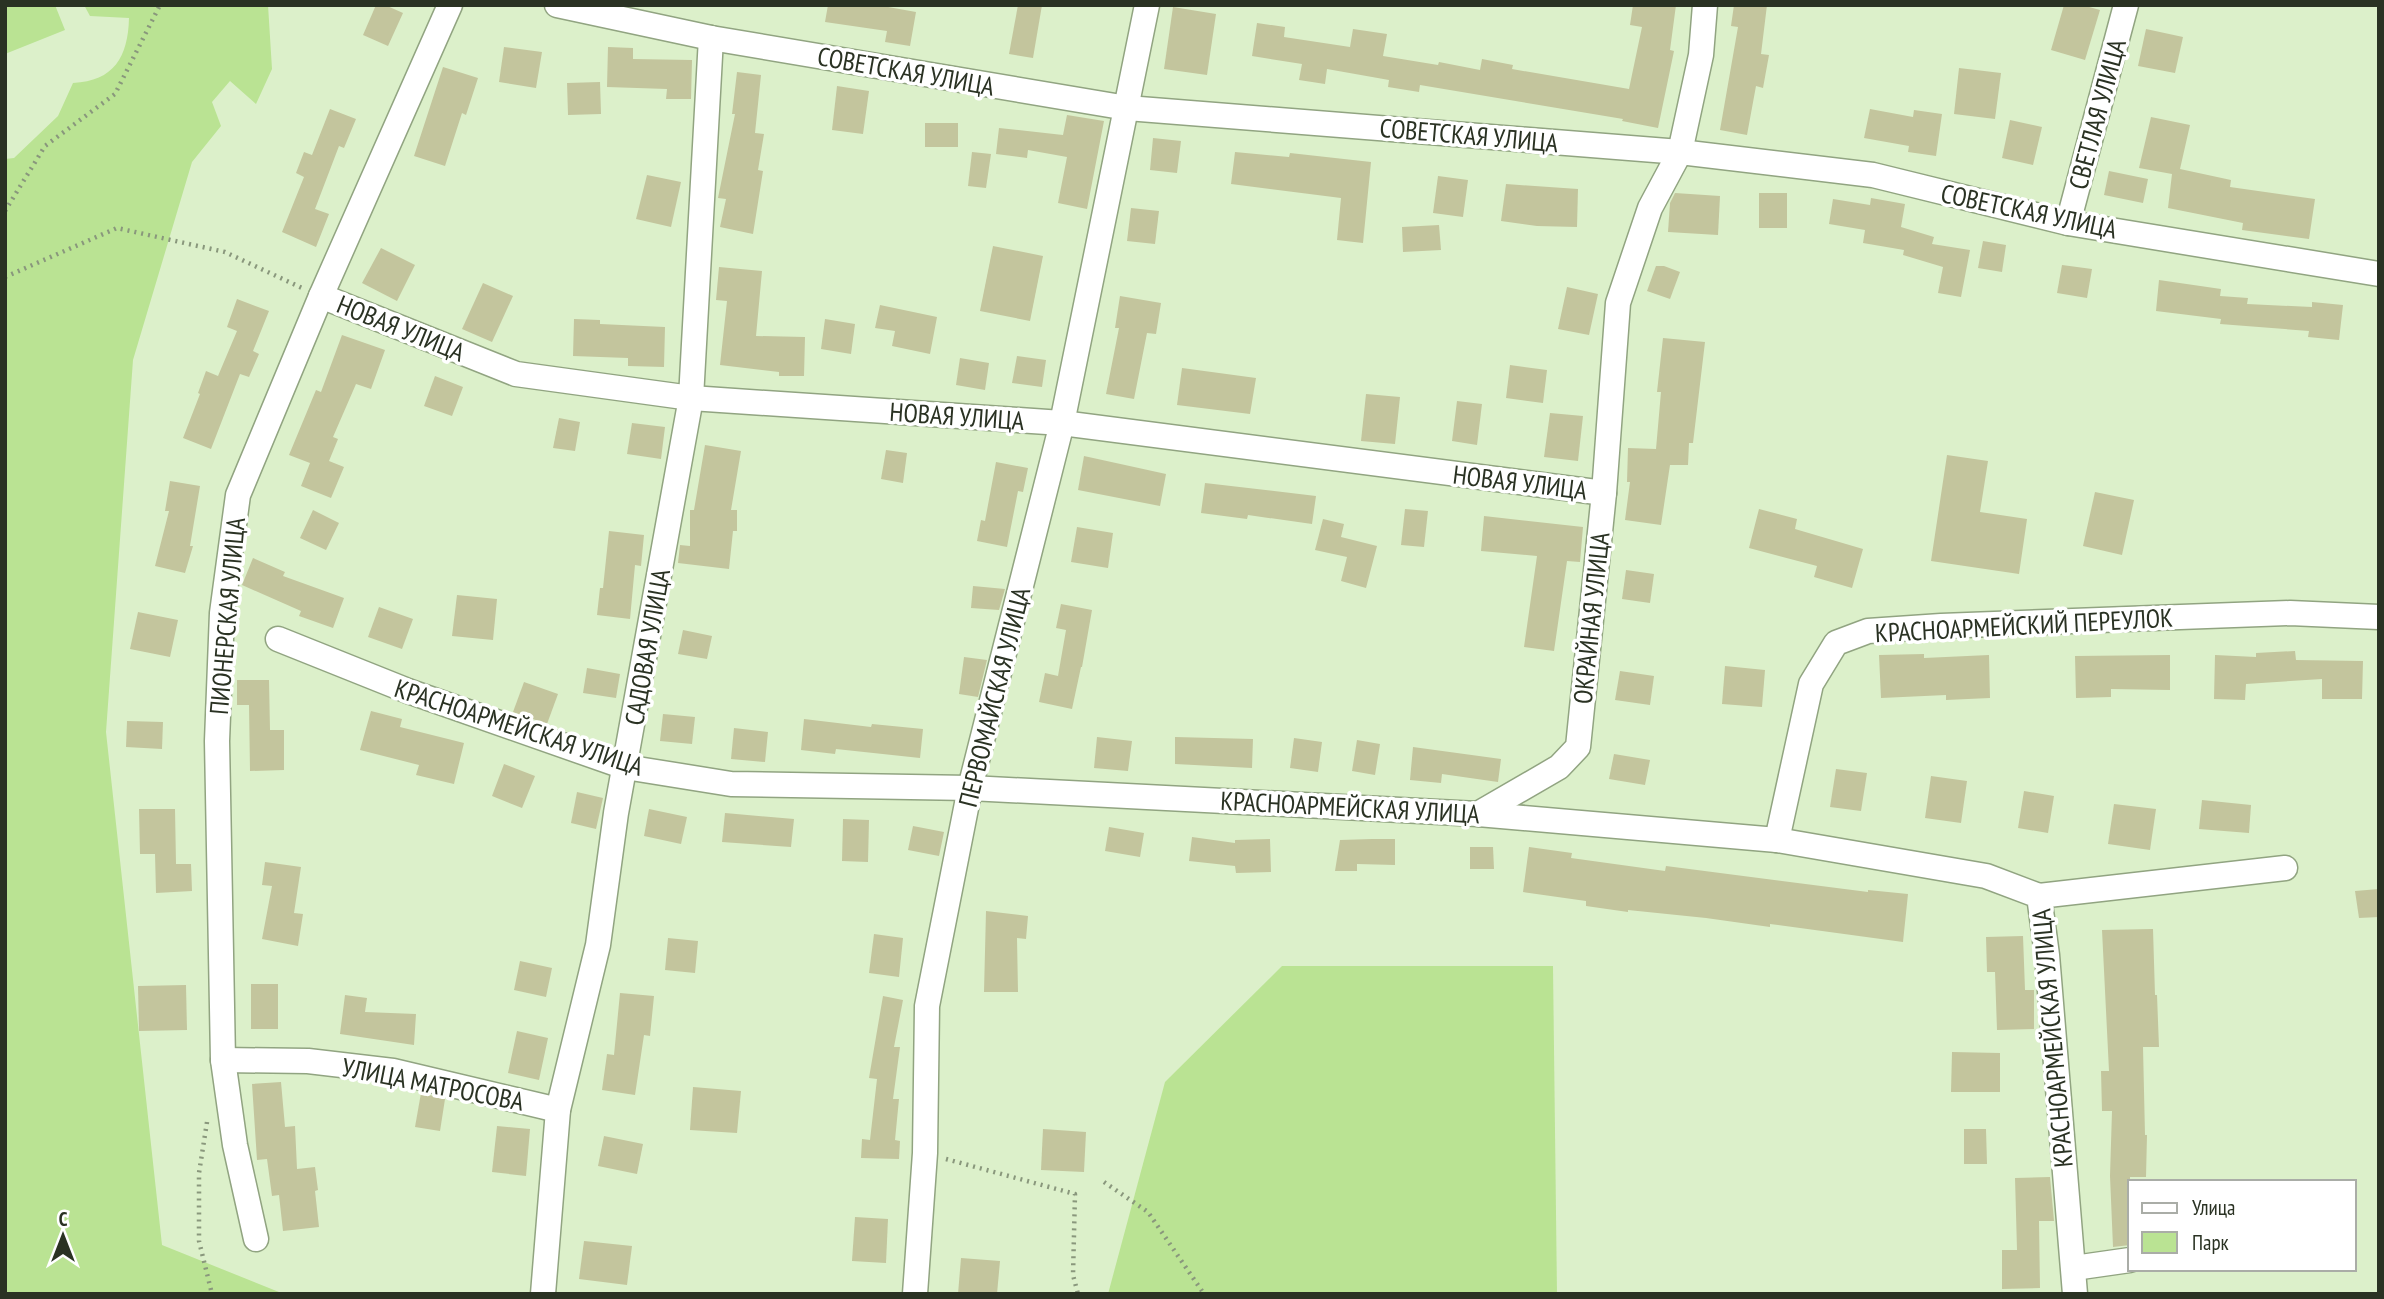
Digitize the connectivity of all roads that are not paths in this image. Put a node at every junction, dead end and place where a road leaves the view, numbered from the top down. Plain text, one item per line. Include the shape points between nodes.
1 (450, 5) edge
2 (557, 5) edge
3 (1147, 5) edge
4 (1705, 5) edge
5 (2126, 5) edge
6 (711, 38) junction
7 (1127, 108) junction
8 (1680, 152) junction
9 (2068, 223) junction
10 (2379, 274) edge
11 (321, 296) junction
12 (691, 398) junction
13 (1062, 423) junction
14 (1604, 493) junction
15 (2379, 617) edge
16 (278, 639) dead end
17 (625, 767) junction
18 (970, 788) junction
19 (1478, 814) junction
20 (1777, 840) junction
21 (2285, 868) dead end
22 (2039, 896) junction
23 (223, 1060) junction
24 (558, 1110) junction
25 (257, 1239) dead end
26 (2128, 1260) edge
27 (2074, 1268) junction
28 (543, 1294) edge
29 (915, 1294) edge
30 (2075, 1294) edge

1 - 11 street, ПИОНЕРСКАЯ УЛИЦА
2 - 6 street, СОВЕТСКАЯ УЛИЦА
3 - 7 street, ПЕРВОМАЙСКАЯ УЛИЦА
4 - 8 street, ОКРАЙНАЯ УЛИЦА via 1701,55
5 - 9 street, СВЕТЛАЯ УЛИЦА
6 - 7 street, СОВЕТСКАЯ УЛИЦА
6 - 12 street, САДОВАЯ УЛИЦА
7 - 8 street, СОВЕТСКАЯ УЛИЦА
7 - 13 street, ПЕРВОМАЙСКАЯ УЛИЦА
8 - 9 street, СОВЕТСКАЯ УЛИЦА via 1873,175
8 - 14 street, ОКРАЙНАЯ УЛИЦА via 1650,208 1618,303
9 - 10 street, СОВЕТСКАЯ УЛИЦА
11 - 12 street, НОВАЯ УЛИЦА via 516,374
11 - 23 street, ПИОНЕРСКАЯ УЛИЦА via 238,495 222,613 217,741
12 - 13 street, НОВАЯ УЛИЦА
12 - 17 street, САДОВАЯ УЛИЦА
13 - 14 street, НОВАЯ УЛИЦА
13 - 18 street, ПЕРВОМАЙСКАЯ УЛИЦА
14 - 19 street, ОКРАЙНАЯ УЛИЦА via 1578,747 1559,767
15 - 20 street, КРАСНОАРМЕЙСКИЙ ПЕРЕУЛОК via 2290,613 1868,631 1836,643 1811,684
16 - 17 street, КРАСНОАРМЕЙСКАЯ УЛИЦА via 408,691
17 - 18 street, КРАСНОАРМЕЙСКАЯ УЛИЦА via 731,784
17 - 24 street, САДОВАЯ УЛИЦА via 598,945
18 - 19 street, КРАСНОАРМЕЙСКАЯ УЛИЦА
18 - 29 street, ПЕРВОМАЙСКАЯ УЛИЦА via 926,1006 925,1153
19 - 20 street, КРАСНОАРМЕЙСКАЯ УЛИЦА
20 - 22 street, КРАСНОАРМЕЙСКАЯ УЛИЦА via 1986,876
21 - 22 street
22 - 27 street, КРАСНОАРМЕЙСКАЯ УЛИЦА
23 - 24 street, УЛИЦА МАТРОСОВА via 309,1061 393,1071
23 - 25 street, ПИОНЕРСКАЯ УЛИЦА via 235,1144
24 - 28 street, САДОВАЯ УЛИЦА
26 - 27 street
27 - 30 street, КРАСНОАРМЕЙСКАЯ УЛИЦА

